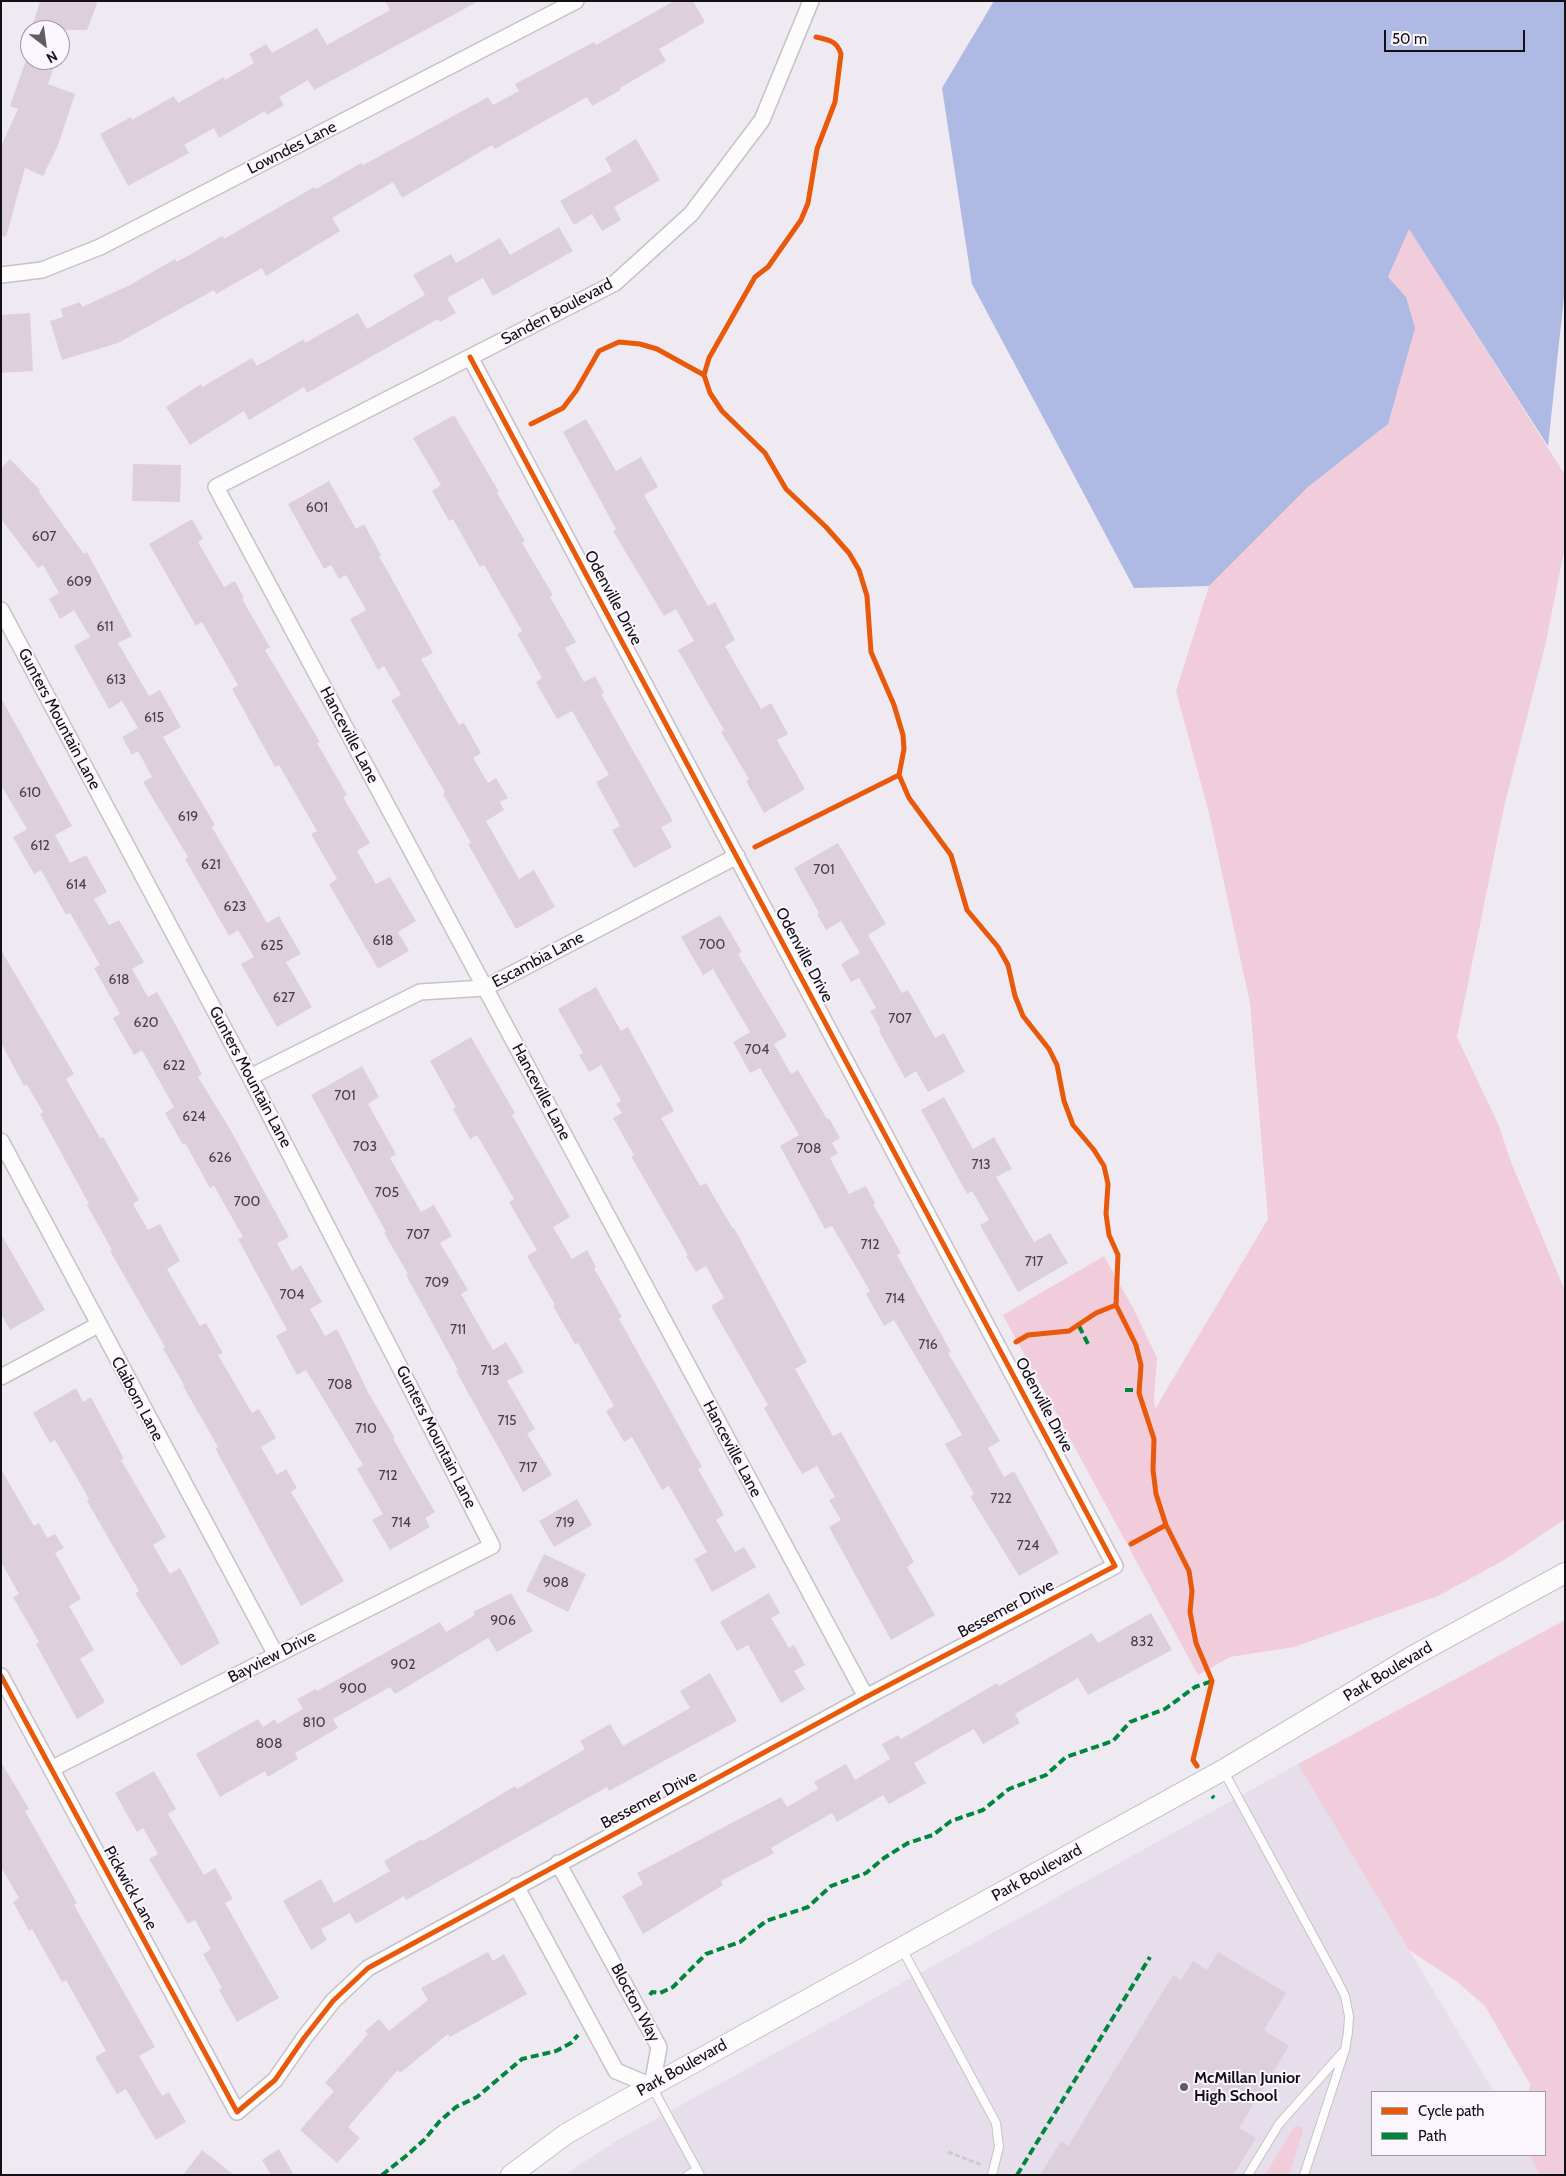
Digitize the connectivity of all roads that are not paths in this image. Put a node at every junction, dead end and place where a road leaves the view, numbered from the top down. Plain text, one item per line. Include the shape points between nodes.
1 (576, 1) edge
2 (811, 1) edge
3 (1, 275) edge
4 (470, 357) junction
5 (216, 487) joint
6 (1, 610) edge
7 (737, 856) junction
8 (485, 988) junction
9 (250, 1077) junction
10 (1, 1141) edge
11 (98, 1325) junction
12 (1, 1377) edge
13 (492, 1546) joint
14 (1116, 1566) joint
15 (1565, 1573) edge
16 (276, 1655) junction
17 (1, 1676) edge
18 (866, 1697) junction
19 (51, 1769) junction
20 (1224, 1770) junction
21 (558, 1863) junction
22 (516, 1886) junction
23 (901, 1947) junction
24 (1345, 2050) junction
25 (652, 2086) junction
26 (237, 2112) joint
27 (699, 2172) edge
28 (511, 2175) edge
29 (688, 2175) edge
30 (992, 2175) edge
31 (1248, 2175) edge
32 (1304, 2175) edge

1 - 3 street, Lowndes Lane via 100,247 42,270
2 - 4 street, Sanden Boulevard via 762,120 691,214 615,283
4 - 5 street, Sanden Boulevard
4 - 7 street, Odenville Drive
5 - 8 street, Hanceville Lane
6 - 9 street, Gunters Mountain Lane
7 - 8 street, Escambia Lane
7 - 14 street, Odenville Drive
8 - 9 street, Escambia Lane via 420,992
8 - 18 street, Hanceville Lane
9 - 13 street, Gunters Mountain Lane
10 - 11 street, Claiborn Lane
11 - 12 street
11 - 16 street, Claiborn Lane
13 - 16 street, Bayview Drive
14 - 18 street, Bessemer Drive
15 - 20 main road, Park Boulevard via 1413,1656
16 - 19 street, Bayview Drive
17 - 19 street, Pickwick Lane
18 - 21 street, Bessemer Drive
19 - 26 street, Pickwick Lane
20 - 23 main road, Park Boulevard
20 - 24 lane via 1344,1996 1349,2016
21 - 22 street, Bessemer Drive
21 - 25 street, Blocton Way via 659,2047
22 - 25 street via 616,2071
22 - 26 street, Bessemer Drive via 368,1968 333,2001 275,2080
23 - 25 main road, Park Boulevard
23 - 30 lane via 994,2116 999,2146
24 - 31 lane via 1279,2124
24 - 32 lane
25 - 27 lane
25 - 28 main road, Park Boulevard via 566,2134
27 - 29 lane

